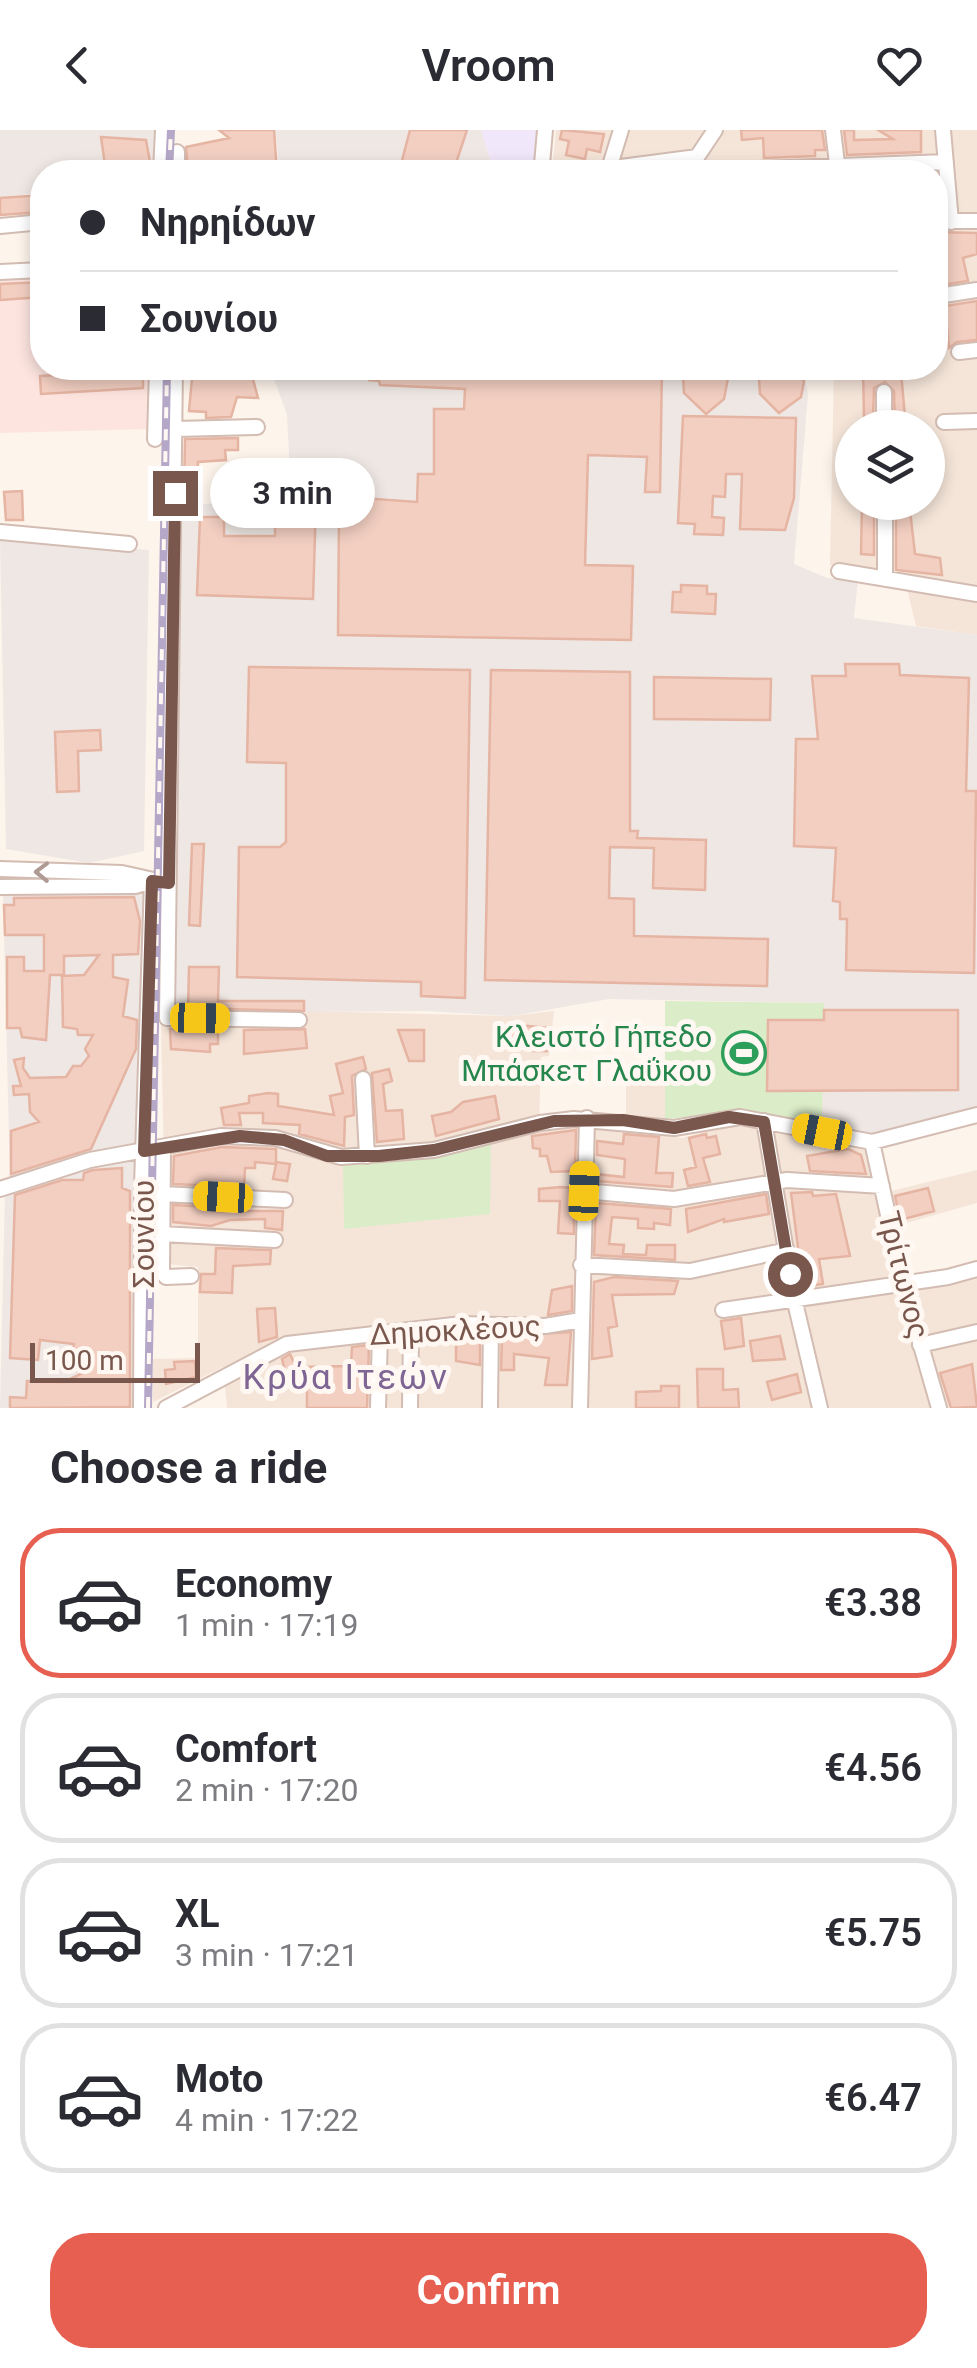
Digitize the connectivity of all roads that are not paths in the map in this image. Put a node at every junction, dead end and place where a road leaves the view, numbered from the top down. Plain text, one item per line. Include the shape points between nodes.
1 (164, 130) edge
2 (545, 130) edge
3 (620, 130) edge
4 (715, 130) edge
5 (834, 130) edge
6 (943, 130) edge
7 (176, 152) dead end
8 (162, 160) edge
9 (176, 160) edge
10 (542, 160) edge
11 (612, 160) edge
12 (673, 160) edge
13 (836, 160) edge
14 (946, 160) edge
15 (948, 221) edge
16 (977, 221) edge
17 (30, 223) edge
18 (0, 226) edge
19 (30, 271) edge
20 (0, 272) edge
21 (977, 290) edge
22 (948, 294) edge
23 (977, 350) edge
24 (959, 352) dead end
25 (157, 380) edge
26 (175, 380) edge
27 (884, 392) dead end
28 (884, 410) edge
29 (945, 422) edge
30 (977, 422) edge
31 (258, 427) dead end
32 (175, 429) junction
33 (156, 439) dead end
34 (884, 520) edge
35 (0, 532) edge
36 (129, 544) dead end
37 (839, 570) dead end
38 (885, 579) junction
39 (977, 594) edge
40 (0, 869) edge
41 (82, 881) junction
42 (152, 881) junction
43 (169, 883) junction
44 (0, 888) edge
45 (299, 1020) dead end
46 (364, 1079) dead end
47 (977, 1115) edge
48 (588, 1118) junction
49 (764, 1122) junction
50 (872, 1142) junction
51 (163, 1149) junction
52 (144, 1151) junction
53 (367, 1156) junction
54 (775, 1182) junction
55 (882, 1186) junction
56 (0, 1189) edge
57 (584, 1191) junction
58 (161, 1194) junction
59 (285, 1200) dead end
60 (161, 1234) junction
61 (274, 1240) dead end
62 (787, 1250) junction
63 (581, 1265) junction
64 (977, 1269) edge
65 (191, 1276) dead end
66 (903, 1283) junction
67 (794, 1298) junction
68 (722, 1310) dead end
69 (581, 1320) junction
70 (491, 1325) junction
71 (411, 1332) junction
72 (977, 1332) edge
73 (380, 1333) junction
74 (920, 1345) junction
75 (141, 1408) edge
76 (166, 1408) edge
77 (378, 1408) edge
78 (410, 1408) edge
79 (490, 1408) edge
80 (580, 1408) edge
81 (820, 1408) edge
82 (939, 1408) edge

1 - 8 street
2 - 10 street
3 - 11 street
4 - 12 street via 702,155
5 - 13 street
6 - 14 street
7 - 9 street
15 - 16 street
17 - 18 street
19 - 20 street
21 - 22 street
23 - 24 street
25 - 33 street
26 - 32 street
27 - 28 street
29 - 30 street
31 - 32 street
32 - 43 street
34 - 38 street
35 - 36 street
37 - 38 street
38 - 39 street
41 -> 40 street
41 - 42 street via 122,873
41 - 44 street
42 - 43 street
42 - 52 street, Σουνίου
43 - 45 street via 167,1018
46 - 53 street
47 - 50 street
48 - 49 street via 674,1128 729,1117
48 - 53 street via 434,1150
48 - 57 street
49 - 50 street
49 - 54 street
50 - 55 street, Τρίτωνος
51 - 52 street
51 - 53 street via 252,1136 327,1156
51 - 58 street, Σουνίου
52 - 56 street via 90,1160
52 - 75 street, Σουνίου
54 - 55 street
54 - 57 street via 674,1199
54 - 62 street
55 - 66 street, Τρίτωνος
57 - 63 street
58 - 59 street
58 - 60 street, Σουνίου
60 - 61 street
60 - 65 street, Σουνίου via 164,1276
62 - 63 street via 690,1271
62 - 67 street
63 - 69 street
64 - 66 street
66 - 67 street
66 - 74 street, Τρίτωνος
67 - 68 street
67 - 81 street
69 - 70 street, Δημοκλέους
69 - 80 street
70 - 71 street, Δημοκλέους
70 - 79 street
71 - 73 street, Δημοκλέους
71 - 78 street
72 - 74 street
73 - 76 street, Δημοκλέους via 274,1348
73 - 77 street
74 - 82 street, Τρίτωνος

